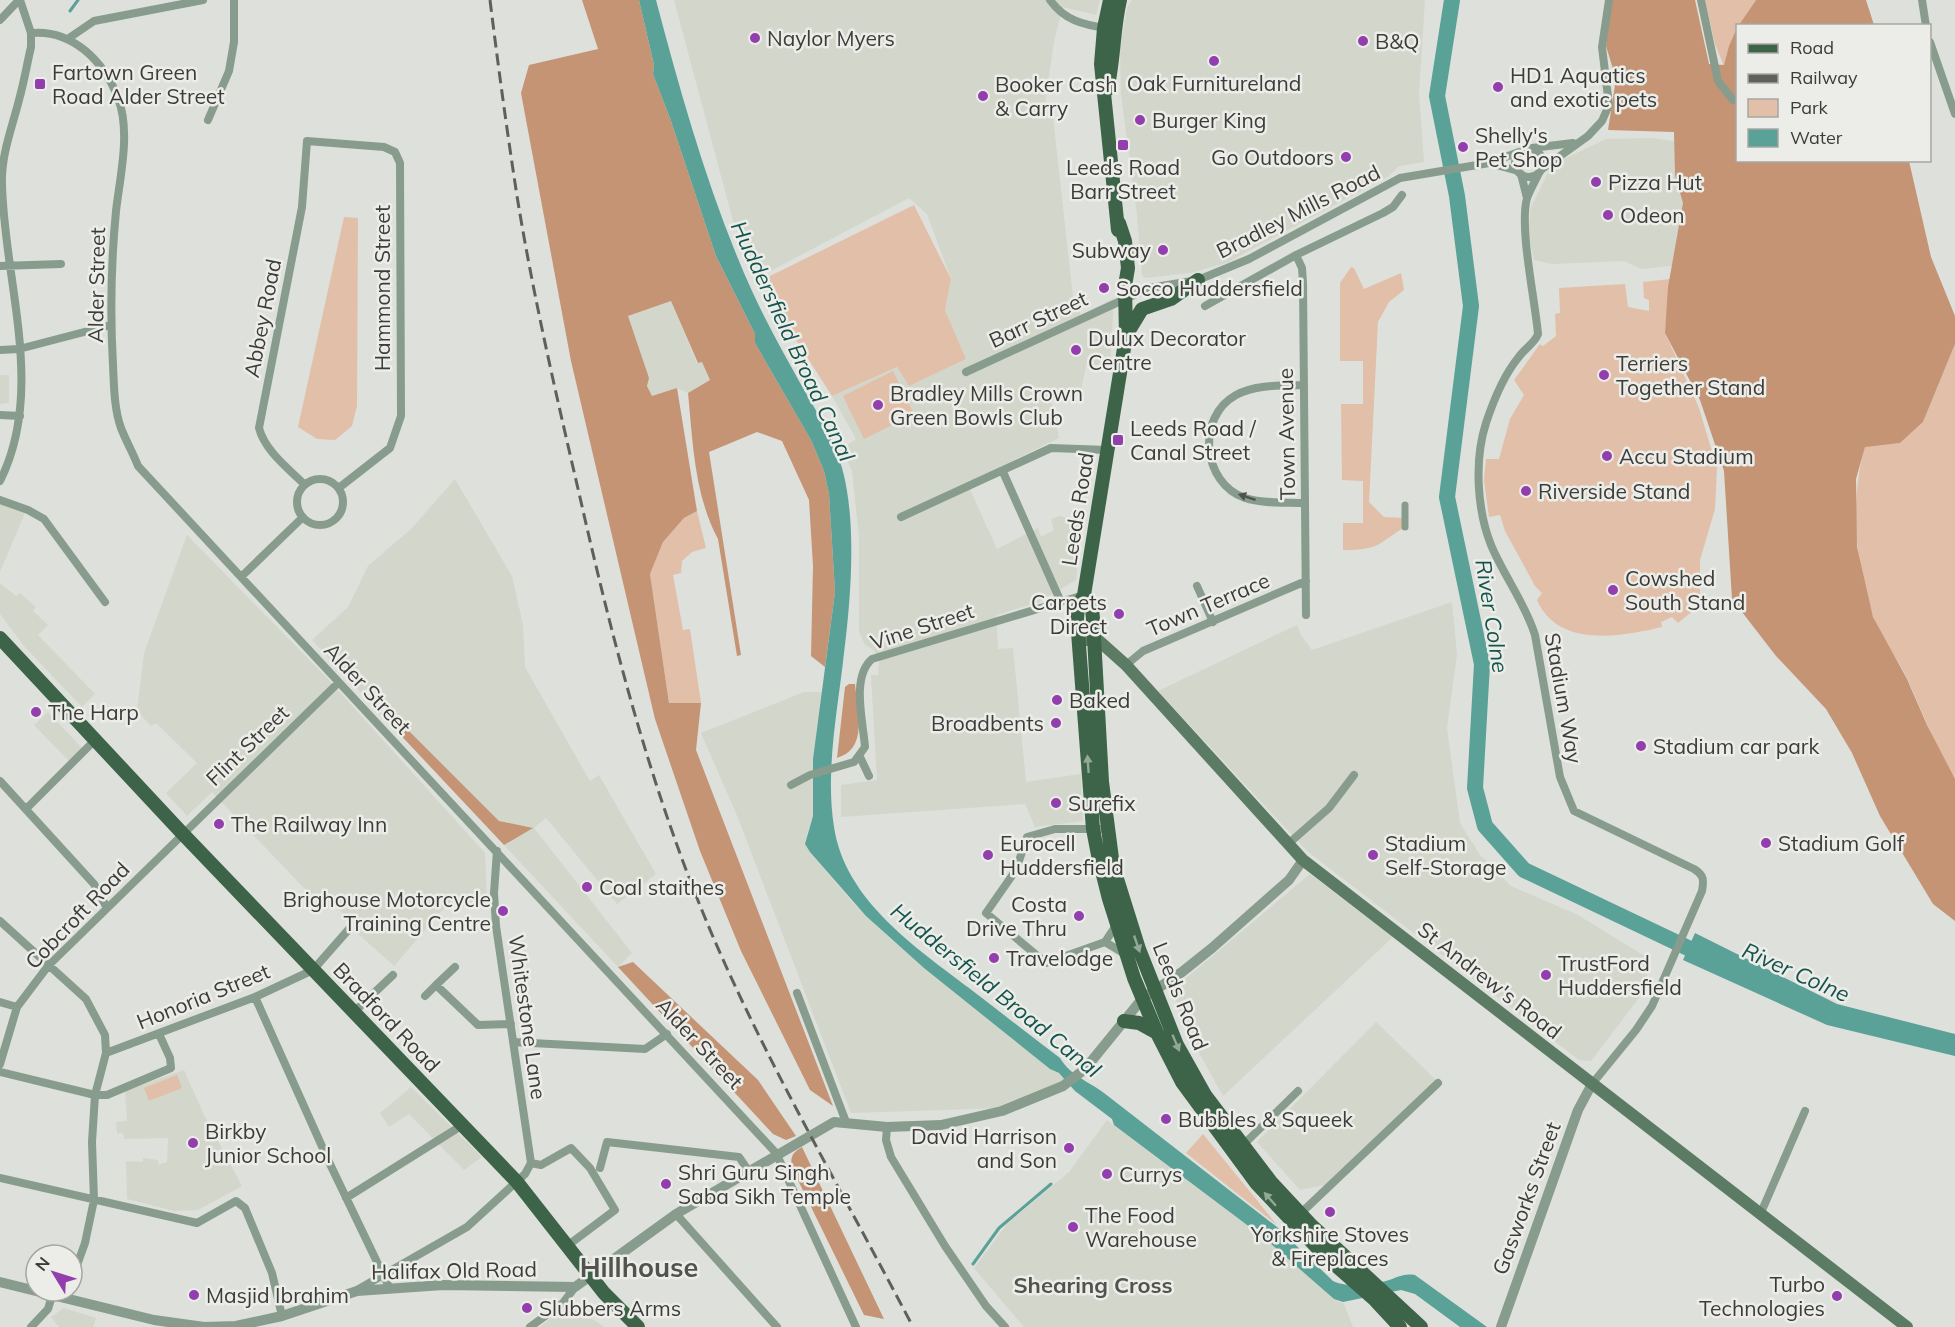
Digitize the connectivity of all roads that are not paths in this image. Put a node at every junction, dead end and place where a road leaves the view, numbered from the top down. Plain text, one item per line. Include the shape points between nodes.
1 (20, 0) edge
2 (203, 0) edge
3 (234, 0) edge
4 (1050, 0) edge
5 (1110, 0) edge
6 (1120, 0) edge
7 (1609, 0) edge
8 (1701, 0) edge
9 (1922, 0) edge
10 (0, 20) edge
11 (1926, 24) edge
12 (1109, 28) junction
13 (31, 33) junction
14 (69, 38) junction
15 (1931, 48) edge
16 (1727, 75) dead end
17 (1718, 81) junction
18 (1733, 100) dead end
19 (1955, 114) edge
20 (208, 120) dead end
21 (307, 141) joint
22 (1579, 142) junction
23 (1531, 148) junction
24 (2, 152) edge
25 (1519, 152) junction
26 (1489, 163) junction
27 (1540, 171) junction
28 (1519, 173) junction
29 (1402, 195) dead end
30 (1527, 198) junction
31 (1296, 255) junction
32 (61, 264) dead end
33 (0, 266) edge
34 (10, 266) junction
35 (1198, 280) junction
36 (1125, 293) junction
37 (1205, 306) dead end
38 (111, 325) junction
39 (1126, 336) junction
40 (20, 349) junction
41 (0, 350) edge
42 (966, 372) dead end
43 (1304, 385) junction
44 (0, 415) edge
45 (20, 416) junction
46 (1108, 450) junction
47 (1003, 472) junction
48 (0, 482) edge
49 (305, 485) junction
50 (340, 487) junction
51 (0, 500) edge
52 (1305, 503) junction
53 (1405, 505) dead end
54 (303, 517) junction
55 (901, 517) dead end
56 (1406, 527) dead end
57 (241, 577) junction
58 (1306, 581) junction
59 (1197, 586) dead end
60 (1084, 595) junction
61 (1060, 600) junction
62 (105, 602) dead end
63 (1306, 615) dead end
64 (1213, 622) junction
65 (0, 638) edge
66 (1094, 639) junction
67 (1079, 640) junction
68 (1126, 664) junction
69 (338, 683) junction
70 (98, 741) junction
71 (860, 757) junction
72 (1354, 775) dead end
73 (869, 776) dead end
74 (0, 781) edge
75 (791, 785) dead end
76 (27, 808) junction
77 (1100, 829) junction
78 (182, 833) junction
79 (1288, 844) junction
80 (497, 851) junction
81 (1303, 860) junction
82 (1322, 875) junction
83 (1289, 880) junction
84 (107, 908) junction
85 (0, 921) edge
86 (1117, 924) junction
87 (349, 929) dead end
88 (1105, 942) junction
89 (1127, 956) junction
90 (48, 966) junction
91 (455, 968) dead end
92 (313, 970) junction
93 (393, 975) dead end
94 (436, 986) junction
95 (1154, 989) junction
96 (797, 993) dead end
97 (425, 996) dead end
98 (255, 997) junction
99 (1142, 999) junction
100 (0, 1002) edge
101 (17, 1007) junction
102 (354, 1012) junction
103 (1124, 1021) junction
104 (511, 1024) junction
105 (1157, 1033) junction
106 (159, 1034) junction
107 (667, 1034) junction
108 (513, 1042) junction
109 (106, 1053) junction
110 (0, 1064) edge
111 (0, 1072) edge
112 (1438, 1083) dead end
113 (1592, 1084) junction
114 (1298, 1091) dead end
115 (95, 1095) junction
116 (1805, 1111) dead end
117 (846, 1122) junction
118 (461, 1126) junction
119 (887, 1127) junction
120 (1238, 1149) junction
121 (776, 1154) junction
122 (531, 1163) junction
123 (600, 1168) dead end
124 (748, 1170) junction
125 (0, 1178) edge
126 (517, 1182) junction
127 (346, 1198) junction
128 (94, 1200) junction
129 (676, 1214) junction
130 (1300, 1214) junction
131 (1760, 1215) junction
132 (84, 1246) edge
133 (567, 1246) junction
134 (590, 1274) junction
135 (384, 1276) junction
136 (0, 1282) edge
137 (24, 1287) edge
138 (575, 1287) junction
139 (390, 1288) junction
140 (357, 1291) junction
141 (1381, 1296) junction
142 (84, 1301) edge
143 (54, 1303) edge
144 (286, 1315) junction
145 (1502, 1326) edge
146 (31, 1327) edge
147 (204, 1327) edge
148 (530, 1327) edge
149 (638, 1327) edge
150 (777, 1327) edge
151 (856, 1327) edge
152 (1005, 1327) edge
153 (1400, 1327) edge
154 (1421, 1327) edge
155 (1907, 1327) edge

1 - 10 street
1 - 13 street
2 - 14 street via 94,21
3 - 20 street via 229,71
4 - 12 street via 1060,15
5 - 12 main road, Leeds Road
6 - 12 main road, Leeds Road
7 - 22 street, Bradley Mills Road via 1602,47 1609,105 1602,121
8 - 17 street
9 - 11 street
12 - 36 main road, Leeds Road via 1101,64
13 - 14 street
13 - 24 street via 24,79
14 - 38 street, Alder Street via 104,72 119,99 124,127 111,262
15 - 19 street
16 - 17 street
17 - 18 street
21 - 49 street, Abbey Road via 302,207 259,428 261,438 272,452
21 - 50 street, Hammond Street via 384,147 395,152 400,163 401,416 390,448
22 - 23 street, Bradley Mills Road
22 - 27 street, Bradley Mills Road
23 - 25 street, Bradley Mills Road
23 - 27 street via 1541,155
24 - 34 street
25 - 26 street, Bradley Mills Road
25 - 28 street via 1515,163
26 - 28 street, Bradley Mills Road
26 - 35 street, Bradley Mills Road via 1400,178 1249,259
27 - 28 street, Bradley Mills Road via 1532,177
27 - 30 street, Stadium Way
28 - 30 street, Stadium Way
29 - 31 street via 1383,213
30 - 113 street, Stadium Way via 1525,235 1538,334 1516,359 1486,424 1479,486 1485,525 1535,635 1560,777 1574,811 1701,874 1704,880 1652,1006
31 - 37 street
31 - 43 street, Town Avenue via 1302,268
32 - 34 street
33 - 34 street
34 - 40 street
35 - 36 street, Bradley Mills Road
35 - 39 main road via 1171,299 1142,309
36 - 39 main road, Leeds Road
36 - 42 street, Barr Street
38 - 40 street
38 - 57 street, Alder Street via 120,427 144,475
39 - 46 main road, Leeds Road
40 - 41 street
40 - 45 street
43 - 52 street, Town Avenue
52 -> 43 street via 1245,498 1226,486 1214,470 1209,451 1210,430 1219,408 1236,395 1256,387
44 - 45 street
45 - 48 street
46 - 47 street via 1051,448
46 - 60 main road, Leeds Road
47 - 55 street
47 - 61 street
49 - 50 street via 318,478
49 - 54 street via 297,503
50 - 54 street via 343,503 336,518 317,525
51 - 62 street via 44,519
52 - 58 street, Town Avenue
53 - 56 street
54 - 57 street
57 - 69 street, Alder Street
58 - 63 street, Town Avenue
58 - 64 street, Town Terrace
59 - 64 street
60 - 61 street, Vine Street
60 - 66 main road, Leeds Road via 1092,608
60 - 67 main road, Leeds Road via 1078,607
61 - 71 street, Vine Street via 872,659 864,665 860,678 865,747
64 - 68 street, Town Terrace via 1143,651
65 - 70 main road, Bradford Road
66 - 67 main road
66 - 68 main road, St Andrew's Road
66 - 77 main road, Leeds Road
77 -> 67 main road, Leeds Road
68 - 79 main road, St Andrew's Road
69 - 78 street, Flint Street
69 - 80 street, Alder Street
70 - 76 street
70 - 78 main road, Bradford Road
71 - 73 street
71 - 75 street
72 - 79 street via 1329,808
74 - 76 street
76 - 84 street via 94,884
77 - 86 main road, Leeds Road
77 - 88 street via 1055,829 1027,837 1016,870 986,913 1046,963
77 -> 95 main road, Leeds Road
78 - 84 street, Cobcroft Road
78 - 92 main road, Bradford Road
79 - 81 main road, St Andrew's Road
80 - 104 street, Whitestone Lane via 496,926
80 - 107 street, Alder Street
81 - 82 main road, St Andrew's Road
81 - 83 street
82 - 83 street via 1310,872
82 - 113 main road, St Andrew's Road
83 - 95 street via 1182,972
84 - 90 street, Cobcroft Road
85 - 90 street
86 - 88 street
86 - 89 main road, Leeds Road
87 - 92 street
88 - 89 street
89 - 99 main road, Leeds Road
90 - 101 street, Cobcroft Road
90 - 109 street via 86,999 105,1035
91 - 94 street
92 - 98 street, Honoria Street
92 - 102 main road, Bradford Road
93 - 102 street
94 - 97 street
94 - 104 street via 478,1025
95 - 99 street
95 -> 120 main road, Leeds Road via 1190,1073
96 - 117 street
98 - 106 street, Honoria Street
98 - 127 street
99 - 103 street
99 - 105 main road, Leeds Road
100 - 101 street
101 - 110 street, Cobcroft Road
102 - 118 main road, Bradford Road
103 - 105 main road via 1139,1023
103 - 119 street via 1085,1069 1063,1086 1002,1111 941,1125
104 - 108 street, Whitestone Lane
105 - 120 main road, Leeds Road via 1182,1082
106 - 109 street, Honoria Street
106 - 115 street via 172,1063 169,1071 107,1095
107 - 108 street via 645,1049
107 - 121 street, Alder Street
108 - 122 street, Whitestone Lane
109 - 115 street
111 - 115 street
112 - 130 street
113 - 131 main road, St Andrew's Road
113 - 145 street, Gasworks Street via 1571,1129
114 - 120 street
115 - 128 street
116 - 131 street
117 - 119 street
117 - 121 street via 834,1122
118 - 126 main road, Bradford Road
118 - 127 street
119 - 152 street via 891,1157 951,1255
120 - 130 main road, Leeds Road
141 -> 120 main road, Leeds Road via 1325,1256 1285,1215
121 - 124 street
121 - 151 street, Alder Street
122 - 126 street
122 - 133 street via 541,1165 571,1148 590,1168 615,1209
123 - 124 street via 607,1142 739,1157
124 - 129 street
125 - 128 street
126 - 133 main road, Bradford Road
126 - 135 street via 467,1227
127 - 135 street
128 - 132 street
128 - 144 street via 197,1223 236,1201 245,1208
129 - 134 street
129 - 150 street
130 - 141 main road, Leeds Road
131 - 155 main road, St Andrew's Road
133 - 134 main road, Bradford Road
134 - 138 street
134 - 149 main road, Bradford Road
135 - 139 street
135 - 140 street
136 - 137 street, Halifax Old Road
138 - 139 street, Halifax Old Road
138 - 148 street via 563,1303
139 - 140 street, Halifax Old Road
140 - 144 street, Halifax Old Road
141 - 153 main road, Leeds Road via 1387,1312
141 - 154 main road, Leeds Road
142 - 147 street, Halifax Old Road via 154,1320
143 - 146 street
144 - 147 street, Halifax Old Road via 236,1326

